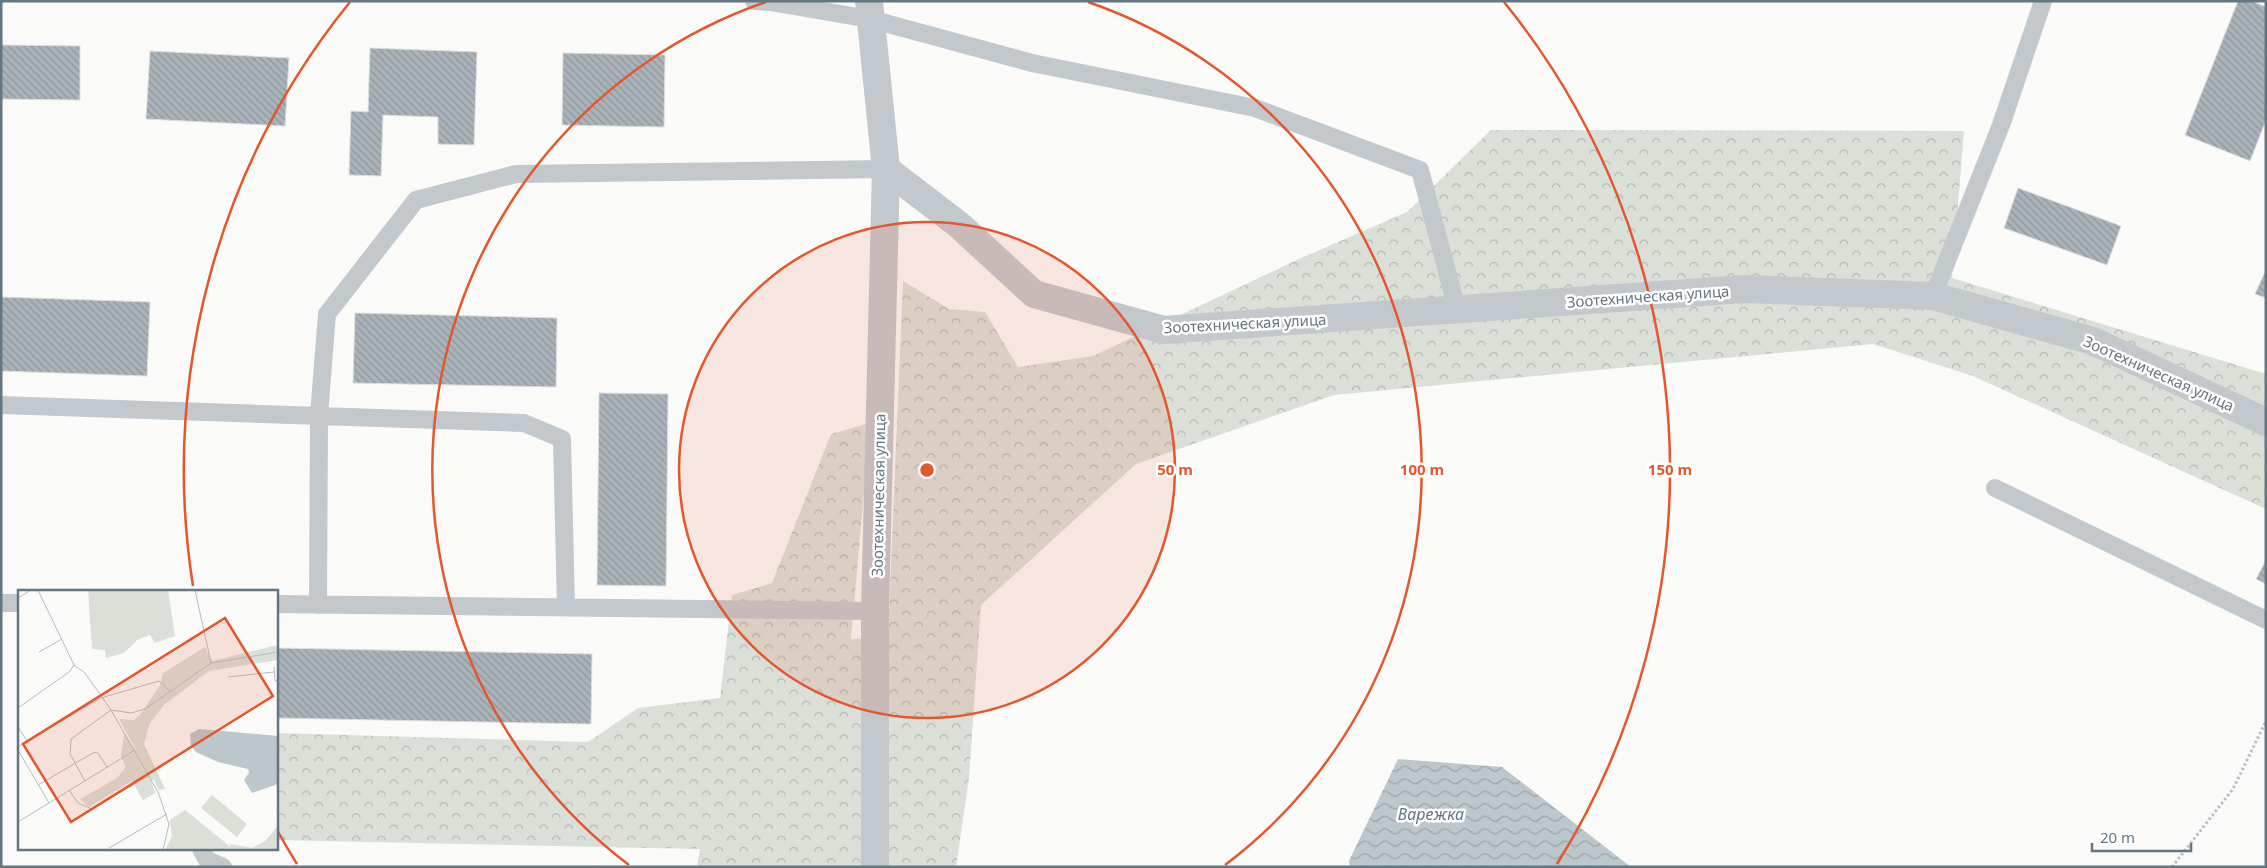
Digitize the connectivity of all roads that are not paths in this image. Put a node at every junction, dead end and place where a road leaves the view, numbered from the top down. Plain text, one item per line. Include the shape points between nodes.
1 (754, 1) edge
2 (2043, 1) edge
3 (869, 10) edge
4 (886, 169) junction
5 (1933, 296) junction
6 (1457, 310) junction
7 (1, 405) edge
8 (319, 415) junction
9 (2266, 422) edge
10 (1995, 488) dead end
11 (1, 603) edge
12 (18, 603) edge
13 (278, 604) edge
14 (318, 605) junction
15 (566, 607) junction
16 (876, 611) junction
17 (2266, 620) edge
18 (202, 850) edge
19 (223, 867) edge
20 (876, 867) edge

1 - 3 lane
2 - 5 lane via 2002,125
3 - 4 street
3 - 6 lane via 1032,64 1255,108 1420,170
4 - 6 street, Зоотехническая улица via 958,225 1034,294 1164,330
4 - 8 lane via 516,174 416,200 327,314
4 - 16 street, Зоотехническая улица
5 - 6 street, Зоотехническая улица via 1745,289
5 - 9 street, Зоотехническая улица via 2093,341
7 - 8 lane
8 - 14 lane
8 - 15 lane via 524,423 562,439
10 - 17 lane
11 - 12 lane
13 - 14 lane
14 - 15 lane
15 - 16 lane
16 - 20 street, Зоотехническая улица
18 - 19 lane via 207,860

